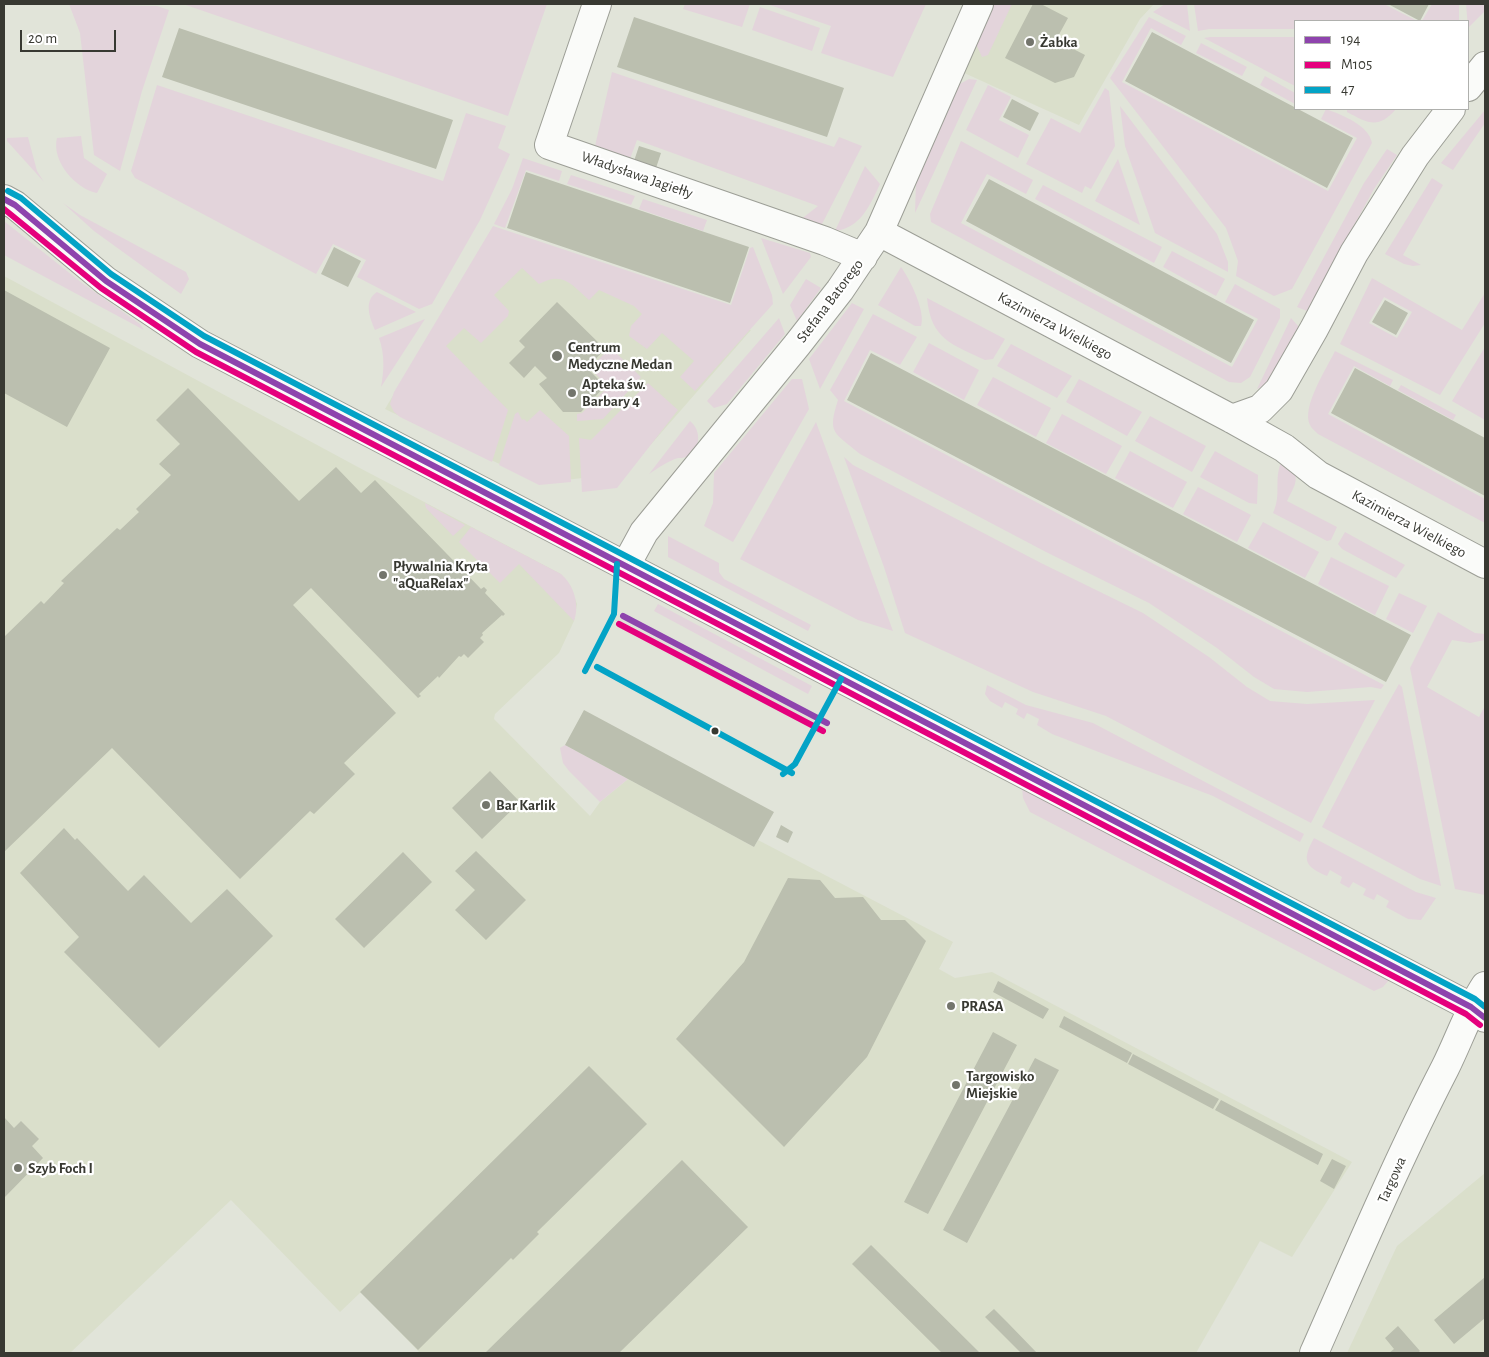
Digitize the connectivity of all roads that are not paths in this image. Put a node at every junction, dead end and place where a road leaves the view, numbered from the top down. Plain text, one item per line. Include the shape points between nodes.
1 (597, 4) edge
2 (979, 4) edge
3 (1485, 66) edge
4 (1469, 86) edge
5 (1450, 110) edge
6 (8, 198) edge
7 (879, 232) junction
8 (863, 257) junction
9 (1232, 418) junction
10 (1485, 564) edge
11 (626, 565) junction
12 (1481, 1004) edge
13 (1314, 1353) edge

1 - 8 street, Władysława Jagiełły via 549,145
2 - 7 street, Stefana Batorego
3 - 4 street
5 - 9 street via 1415,156 1354,253 1279,390 1260,409
6 - 11 street via 106,281 200,344
7 - 8 street, Stefana Batorego
7 - 9 street, Kazimierza Wielkiego
8 - 11 street, Stefana Batorego via 797,345 652,521
9 - 10 street, Kazimierza Wielkiego via 1284,448 1318,475
11 - 12 street
12 - 13 street, Targowa

